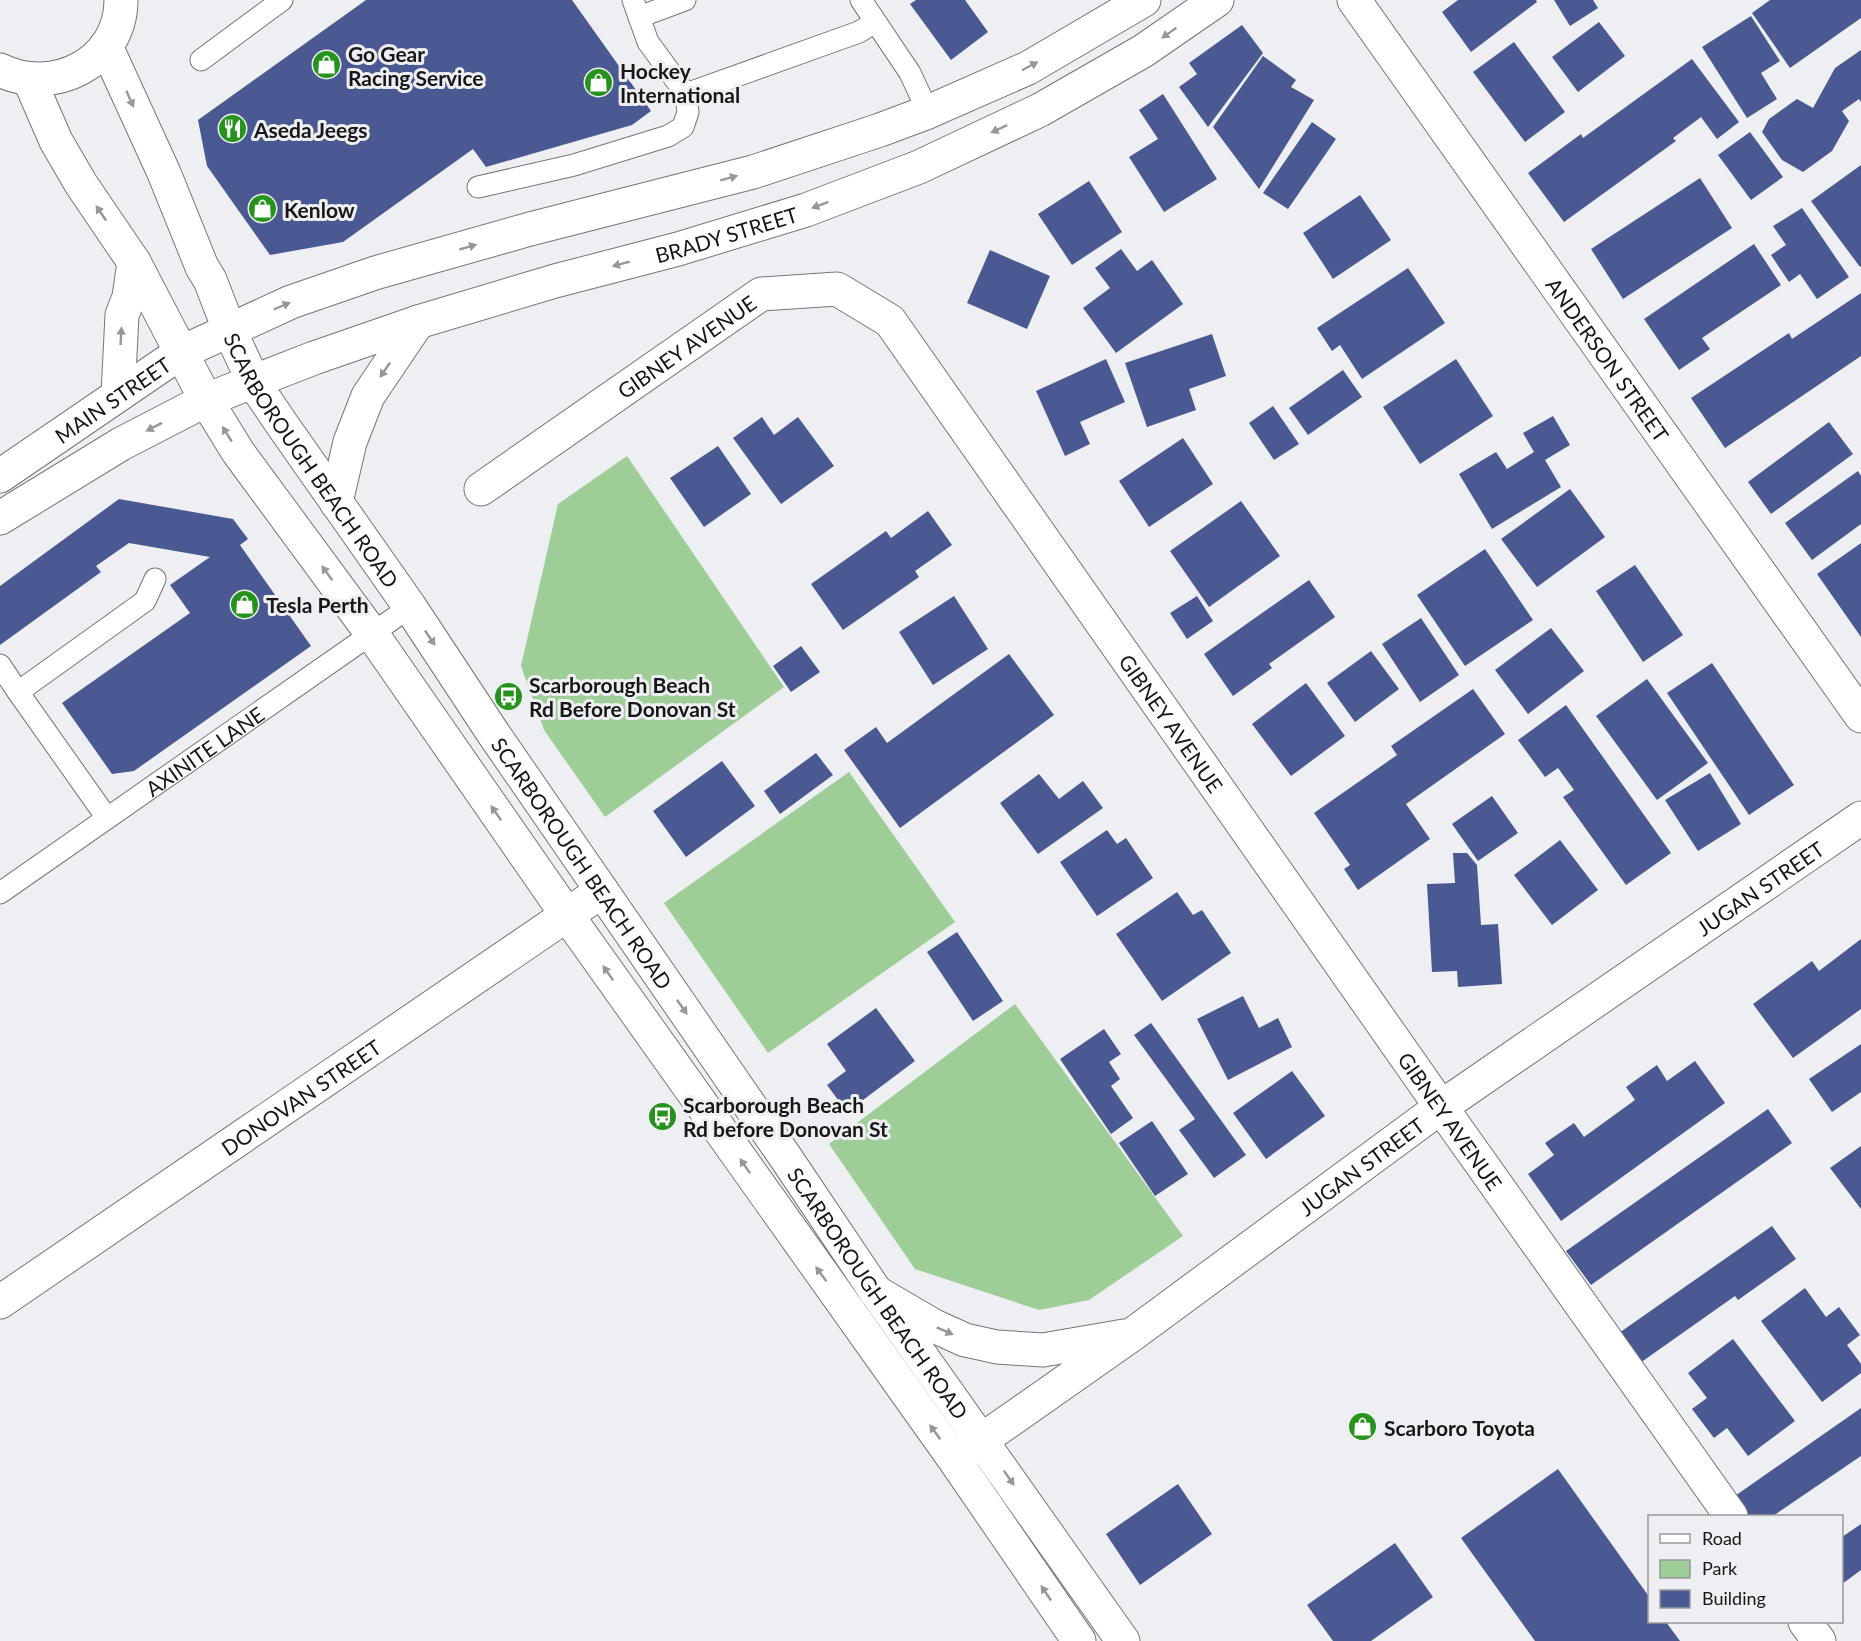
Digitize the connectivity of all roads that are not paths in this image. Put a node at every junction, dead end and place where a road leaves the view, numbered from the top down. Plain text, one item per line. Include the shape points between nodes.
1 (121, 0) edge
2 (282, 0) edge
3 (685, 0) edge
4 (861, 0) edge
5 (1144, 0) edge
6 (1217, 0) edge
7 (1354, 0) edge
8 (636, 8) edge
9 (875, 22) junction
10 (106, 46) junction
11 (201, 60) dead end
12 (15, 74) edge
13 (686, 94) junction
14 (928, 112) junction
15 (478, 187) dead end
16 (134, 262) junction
17 (418, 322) junction
18 (229, 329) junction
19 (180, 353) junction
20 (254, 383) junction
21 (118, 394) junction
22 (206, 400) junction
23 (0, 476) edge
24 (481, 489) dead end
25 (336, 502) junction
26 (0, 518) edge
27 (155, 579) dead end
28 (410, 607) junction
29 (372, 634) junction
30 (0, 665) edge
31 (18, 692) junction
32 (1861, 717) edge
33 (107, 818) junction
34 (1861, 818) edge
35 (602, 891) junction
36 (0, 893) edge
37 (567, 915) junction
38 (1441, 1107) junction
39 (876, 1292) junction
40 (0, 1302) edge
41 (1133, 1334) junction
42 (982, 1440) junction
43 (954, 1459) junction
44 (1730, 1515) edge
45 (1806, 1623) edge
46 (1079, 1641) edge
47 (1124, 1641) edge
48 (1819, 1641) edge

1 - 10 main road via 118,20
2 - 11 lane
3 - 8 lane
4 - 9 lane
14 -> 5 main road via 1028,68
6 -> 17 main road, BRADY STREET via 1143,51 1040,110 919,167 796,213
7 - 32 main road, ANDERSON STREET
8 - 13 lane via 648,42
9 - 13 lane via 859,32
9 - 14 lane via 910,73
10 - 12 main road via 91,62 58,78
10 -> 18 main road, SCARBOROUGH BEACH ROAD
16 -> 12 main road, SCARBOROUGH BEACH ROAD via 81,184
13 - 15 lane via 688,112 683,127 669,136 574,165
18 -> 14 main road via 291,302 375,273 753,172
16 - 19 main road, SCARBOROUGH BEACH ROAD
21 -> 16 main road via 122,315
17 - 20 main road, BRADY STREET
17 -> 25 main road via 368,396 350,442
18 - 19 main road, MAIN STREET
18 - 20 main road, SCARBOROUGH BEACH ROAD
19 - 21 main road, MAIN STREET
19 - 22 main road, SCARBOROUGH BEACH ROAD
20 - 22 main road, BRADY STREET
20 - 25 main road, SCARBOROUGH BEACH ROAD
21 - 23 main road, MAIN STREET
22 -> 26 main road, MAIN STREET via 121,444
29 -> 22 main road, SCARBOROUGH BEACH ROAD via 249,467
24 - 38 main road, GIBNEY AVENUE via 761,294 837,289 890,321
25 - 28 main road, SCARBOROUGH BEACH ROAD
27 - 31 lane via 145,601
28 - 29 lane, AXINITE LANE
28 -> 35 main road, SCARBOROUGH BEACH ROAD
29 - 33 lane, AXINITE LANE
37 -> 29 main road, SCARBOROUGH BEACH ROAD
30 - 31 lane
31 - 33 lane
33 - 36 lane, AXINITE LANE
34 - 38 main road, JUGAN STREET
35 - 37 main road, DONOVAN STREET
35 -> 39 main road, SCARBOROUGH BEACH ROAD
37 - 40 main road, DONOVAN STREET
43 -> 37 main road, SCARBOROUGH BEACH ROAD
38 - 41 main road, JUGAN STREET
38 - 44 main road, GIBNEY AVENUE
39 -> 41 main road via 934,1326 965,1340 997,1347 1043,1350
39 - 42 main road, SCARBOROUGH BEACH ROAD
41 - 42 main road, JUGAN STREET
42 - 43 main road, JUGAN STREET
42 -> 47 main road, SCARBOROUGH BEACH ROAD
46 -> 43 main road, SCARBOROUGH BEACH ROAD
45 - 48 main road

